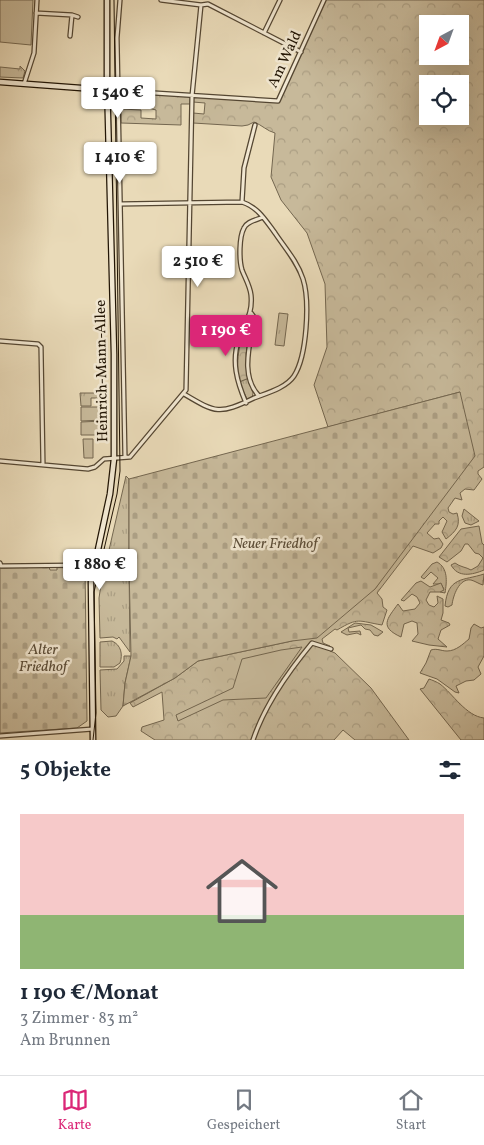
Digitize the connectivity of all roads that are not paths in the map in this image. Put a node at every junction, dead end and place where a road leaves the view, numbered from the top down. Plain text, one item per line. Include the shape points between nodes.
1 (37, 0) edge
2 (107, 0) edge
3 (120, 0) edge
4 (161, 0) edge
5 (280, 0) edge
6 (324, 0) edge
7 (209, 2) edge
8 (201, 5) junction
9 (36, 12) junction
10 (72, 15) junction
11 (78, 17) dead end
12 (264, 33) junction
13 (70, 36) dead end
14 (301, 52) junction
15 (0, 82) edge
16 (24, 84) junction
17 (108, 90) junction
18 (119, 91) junction
19 (192, 96) junction
20 (255, 125) dead end
21 (242, 202) junction
22 (190, 203) junction
23 (121, 204) junction
24 (263, 217) junction
25 (251, 313) junction
26 (0, 341) edge
27 (184, 394) junction
28 (259, 396) junction
29 (246, 402) junction
30 (125, 457) junction
31 (114, 458) junction
32 (0, 461) edge
33 (42, 465) junction
34 (0, 563) edge
35 (93, 564) junction
36 (331, 649) dead end
37 (93, 729) junction
38 (0, 736) edge
39 (93, 740) edge
40 (253, 740) edge

1 - 9 street
2 - 17 main road, Heinrich-Mann-Allee
3 - 18 street, Heinrich-Mann-Allee via 117,38
4 - 8 street
5 - 12 street
6 - 14 street, Am Wald
7 - 8 street
7 - 12 street
8 - 19 street
9 - 10 street
9 - 16 street via 34,53
10 - 11 street
10 - 13 street
12 - 14 street
14 - 19 street, Am Wald via 278,101
15 - 16 main road
16 - 17 main road
17 - 18 street
17 - 31 main road, Heinrich-Mann-Allee
18 - 19 street
18 - 23 street, Heinrich-Mann-Allee
19 - 22 street
20 - 21 street via 244,168
21 - 22 street
21 - 24 street
22 - 23 street
22 - 27 street
23 - 30 street, Heinrich-Mann-Allee
24 - 25 street via 248,222 242,232 240,260 251,294
24 - 28 street via 297,264 304,280 307,301 305,336 295,373 291,380
25 - 28 street via 254,317 247,365
25 - 29 street via 239,339 235,361 238,382
26 - 33 street via 38,344 41,347
27 - 29 street via 214,410 226,410
27 - 30 street via 133,455
28 - 29 street
30 - 31 street
31 - 33 street via 104,459 88,469
31 - 35 main road, Heinrich-Mann-Allee via 110,494
32 - 33 street
34 - 35 street via 1,566
35 - 37 main road, Heinrich-Mann-Allee via 90,601
36 - 40 street via 312,643 275,694
37 - 38 street
37 - 39 main road, Heinrich-Mann-Allee

